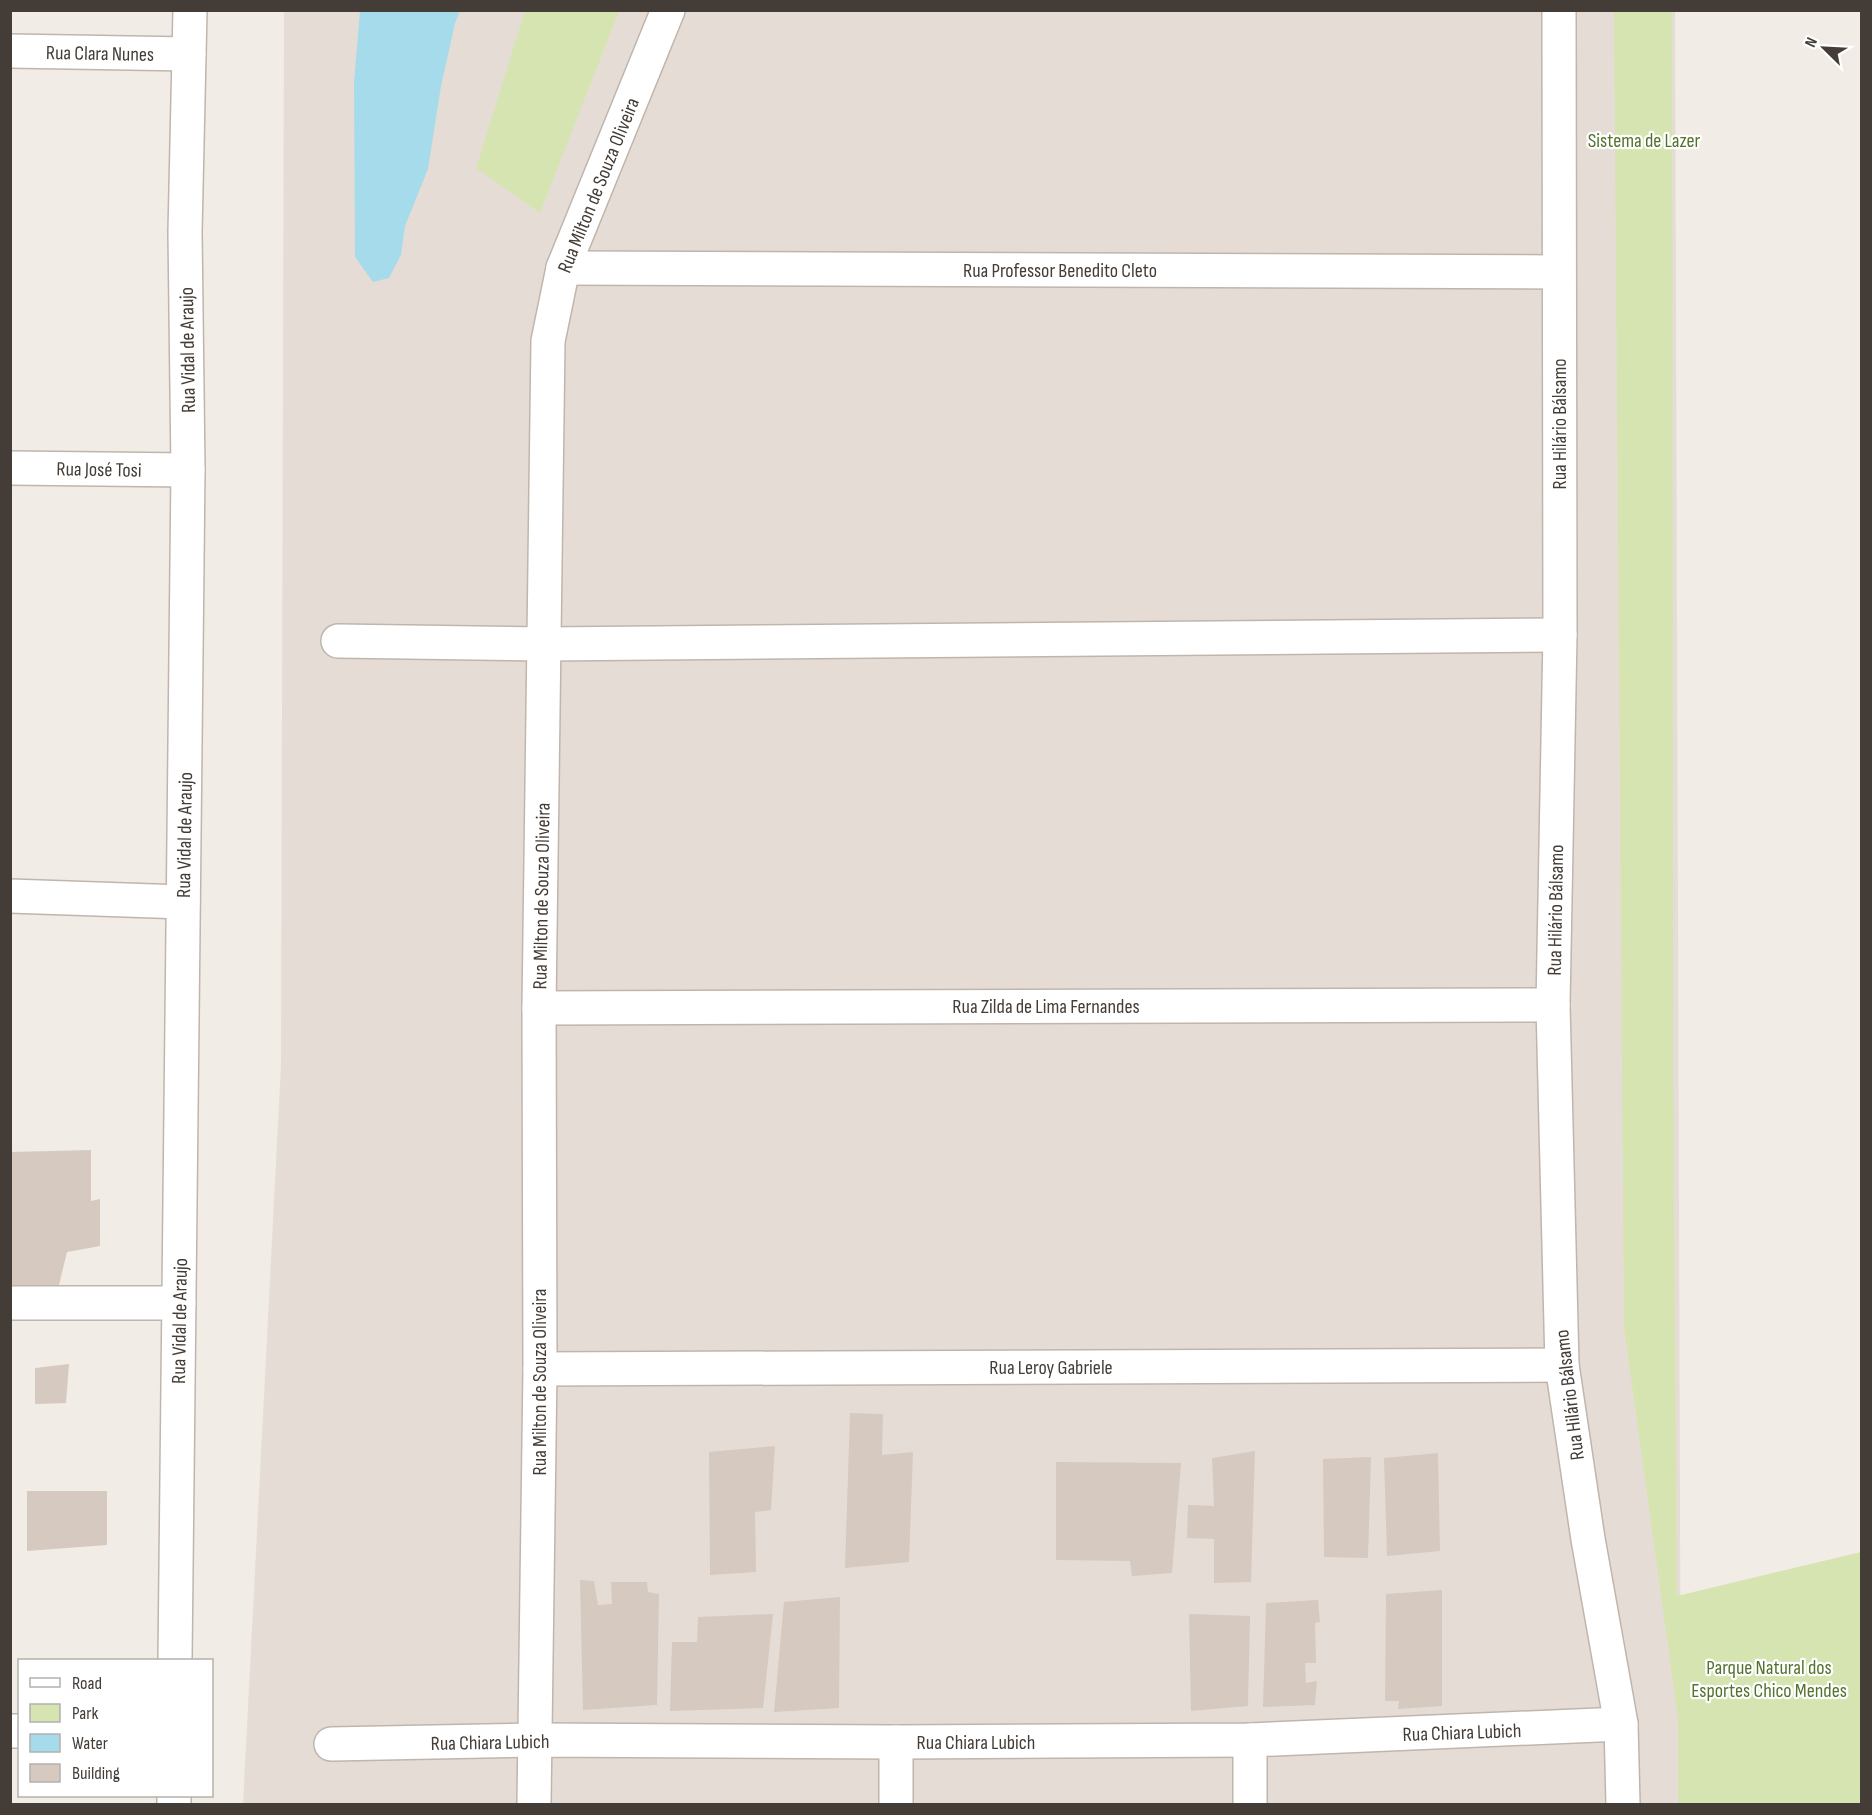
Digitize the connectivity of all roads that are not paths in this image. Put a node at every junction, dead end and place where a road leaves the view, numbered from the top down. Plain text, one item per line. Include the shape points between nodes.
1 (190, 10) edge
2 (668, 10) edge
3 (1559, 10) edge
4 (10, 51) edge
5 (189, 54) junction
6 (563, 268) junction
7 (1558, 272) junction
8 (10, 468) edge
9 (188, 470) junction
10 (1560, 634) junction
11 (338, 641) dead end
12 (545, 644) junction
13 (10, 896) edge
14 (183, 902) junction
15 (1553, 1005) junction
16 (539, 1008) junction
17 (10, 1303) edge
18 (179, 1303) junction
19 (1562, 1365) junction
20 (540, 1369) junction
21 (175, 1659) edge
22 (1621, 1724) junction
23 (535, 1740) junction
24 (1250, 1740) junction
25 (896, 1742) junction
26 (331, 1744) dead end
27 (534, 1804) edge
28 (897, 1804) edge
29 (1250, 1804) edge
30 (1623, 1804) edge

1 - 5 street, Rua Vidal de Araujo
2 - 6 street, Rua Milton de Souza Oliveira
3 - 7 street, Rua Hilário Bálsamo
4 - 5 street, Rua Clara Nunes
5 - 9 street, Rua Vidal de Araujo via 185,232
6 - 7 street, Rua Professor Benedito Cleto
6 - 12 street, Rua Milton de Souza Oliveira via 548,341
7 - 10 street, Rua Hilário Bálsamo
8 - 9 street, Rua José Tosi
9 - 14 street, Rua Vidal de Araujo
10 - 12 street
10 - 15 street, Rua Hilário Bálsamo
11 - 12 street
12 - 16 street, Rua Milton de Souza Oliveira
13 - 14 street
14 - 18 street, Rua Vidal de Araujo
15 - 16 street, Rua Zilda de Lima Fernandes
15 - 19 street, Rua Hilário Bálsamo
16 - 20 street, Rua Milton de Souza Oliveira
17 - 18 street
18 - 21 street, Rua Vidal de Araujo
19 - 20 street, Rua Leroy Gabriele
19 - 22 street, Rua Hilário Bálsamo
20 - 23 street, Rua Milton de Souza Oliveira
22 - 24 street, Rua Chiara Lubich
22 - 30 street, Rua Hilário Bálsamo
23 - 25 street, Rua Chiara Lubich
23 - 26 street, Rua Chiara Lubich
23 - 27 street, Rua Milton de Souza Oliveira
24 - 25 street, Rua Chiara Lubich
24 - 29 street
25 - 28 street

